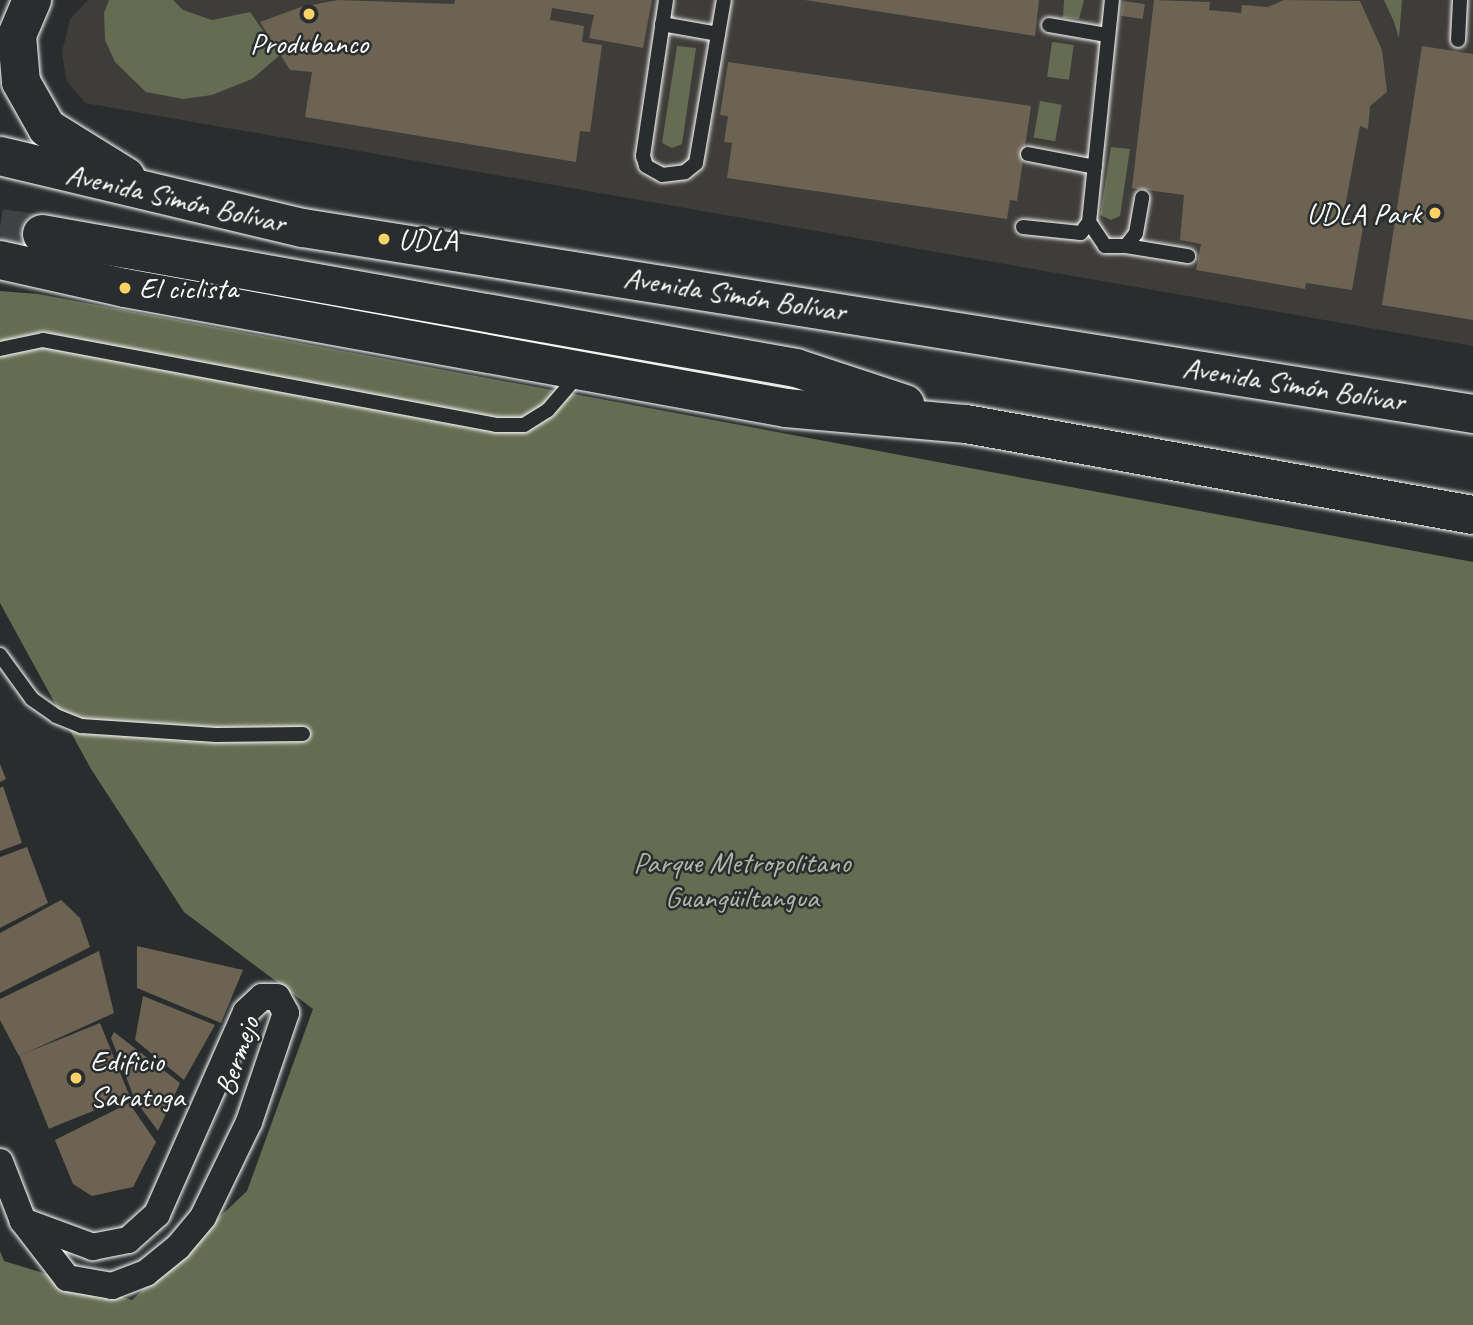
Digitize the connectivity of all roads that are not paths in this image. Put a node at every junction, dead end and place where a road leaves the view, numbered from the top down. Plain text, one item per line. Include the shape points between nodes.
1 (32, 0) edge
2 (666, 0) edge
3 (724, 0) edge
4 (1112, 0) edge
5 (1460, 0) edge
6 (662, 24) junction
7 (1049, 25) dead end
8 (718, 34) junction
9 (1107, 35) junction
10 (1458, 40) dead end
11 (1028, 154) dead end
12 (0, 156) edge
13 (1095, 167) junction
14 (158, 196) junction
15 (1142, 198) dead end
16 (1089, 222) junction
17 (1023, 227) dead end
18 (42, 234) tunnel mouth
19 (1126, 246) junction
20 (1188, 256) dead end
21 (0, 260) edge
22 (0, 349) edge
23 (581, 371) junction
24 (1473, 414) edge
25 (966, 424) junction
26 (1473, 515) edge
27 (0, 655) edge
28 (303, 734) dead end
29 (0, 1162) edge
30 (23, 1221) junction

1 - 14 highway via 17,36 20,82 47,128
2 - 6 lane
3 - 8 lane
4 - 9 lane
5 - 10 lane
6 - 8 lane
6 - 8 lane via 643,156 646,166 662,175 685,172 696,163
7 - 9 lane
9 - 13 lane
11 - 13 lane
12 - 14 highway, Avenida Simón Bolívar
13 - 16 lane
14 - 24 highway, Avenida Simón Bolívar via 303,228
15 - 19 lane via 1136,233
16 - 17 lane via 1082,233
16 - 19 lane via 1105,246
18 - 25 highway via 796,368
19 - 20 lane
21 - 23 highway via 125,288
22 - 23 lane via 43,340 496,425 524,425 548,410
23 - 25 highway via 786,408
25 - 26 highway
27 - 28 lane via 32,699 81,726 216,735
29 - 30 street, Bermejo
30 - 30 street, Bermejo via 68,1278 113,1286 146,1273 178,1247 203,1217 249,1122 286,1013 278,997 262,997 246,1012 158,1214 128,1240 93,1247

